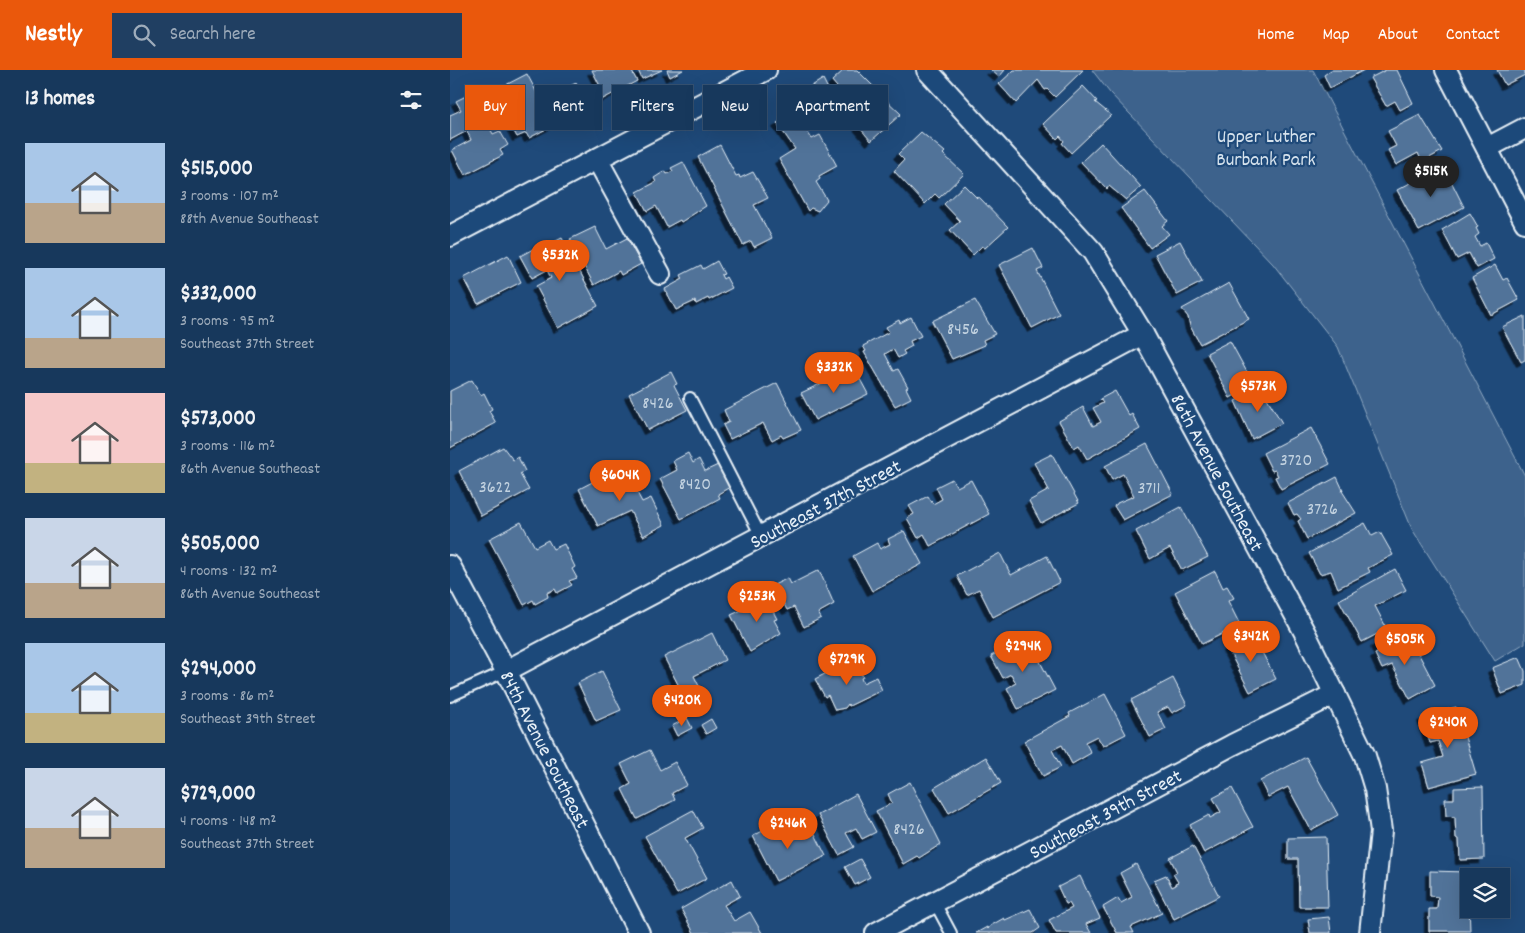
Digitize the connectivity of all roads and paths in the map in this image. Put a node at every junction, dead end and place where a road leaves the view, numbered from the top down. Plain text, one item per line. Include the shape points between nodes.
1 (766, 70) edge
2 (927, 70) edge
3 (1446, 70) edge
4 (1525, 128) edge
5 (1487, 148) junction
6 (597, 159) junction
7 (1525, 222) edge
8 (450, 236) edge
9 (660, 274) dead end
10 (1143, 334) junction
11 (690, 398) dead end
12 (761, 536) junction
13 (450, 566) edge
14 (506, 671) junction
15 (1335, 694) junction
16 (450, 696) edge
17 (935, 902) junction
18 (639, 933) edge
19 (876, 933) edge
20 (951, 933) edge
21 (1370, 933) edge

1 - 6 street
2 - 10 street, 86th Avenue Southeast via 1093,252
3 - 5 street
4 - 5 street
5 - 7 street
6 - 8 street
6 - 9 street
10 - 12 street, Southeast 37th Street
10 - 15 street, 86th Avenue Southeast
11 - 12 lane
12 - 14 street, Southeast 37th Street
13 - 14 street, 84th Avenue Southeast
14 - 16 lane
14 - 18 street, 84th Avenue Southeast
15 - 17 street, Southeast 39th Street
15 - 21 street, 86th Avenue Southeast via 1365,756 1378,808 1381,831
17 - 19 street, Southeast 39th Street
17 - 20 lane

